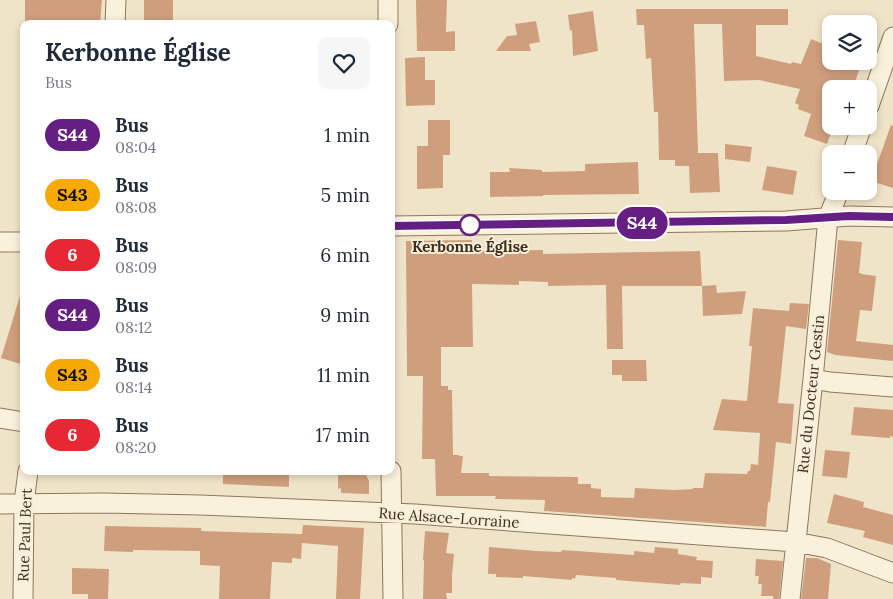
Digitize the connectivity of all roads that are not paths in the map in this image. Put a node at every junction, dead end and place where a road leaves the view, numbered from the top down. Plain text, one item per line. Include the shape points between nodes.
1 (116, 0) edge
2 (388, 0) edge
3 (115, 20) edge
4 (388, 20) edge
5 (893, 37) edge
6 (877, 83) edge
7 (835, 200) edge
8 (893, 217) edge
9 (828, 218) junction
10 (395, 226) edge
11 (0, 242) edge
12 (20, 242) edge
13 (813, 379) junction
14 (893, 387) edge
15 (0, 418) edge
16 (20, 421) edge
17 (28, 475) edge
18 (390, 475) edge
19 (24, 503) junction
20 (0, 504) edge
21 (391, 514) junction
22 (795, 542) junction
23 (893, 573) edge
24 (23, 599) edge
25 (393, 599) edge
26 (790, 599) edge

1 - 3 street
2 - 4 street
5 - 6 street
7 - 9 street, Rue du Docteur Gestin
8 - 9 street
9 - 10 street
9 - 13 street, Rue du Docteur Gestin
11 - 12 street
13 - 14 street
13 - 22 street, Rue du Docteur Gestin
15 - 16 street
17 - 19 street, Rue Paul Bert
18 - 21 street
19 - 20 street, Rue Alsace-Lorraine
19 - 21 street, Rue Alsace-Lorraine via 200,505
19 - 24 street, Rue Paul Bert
21 - 22 street, Rue Alsace-Lorraine
21 - 25 street
22 - 23 street, Rue Alsace-Lorraine via 827,548
22 - 26 street, Rue du Docteur Gestin

